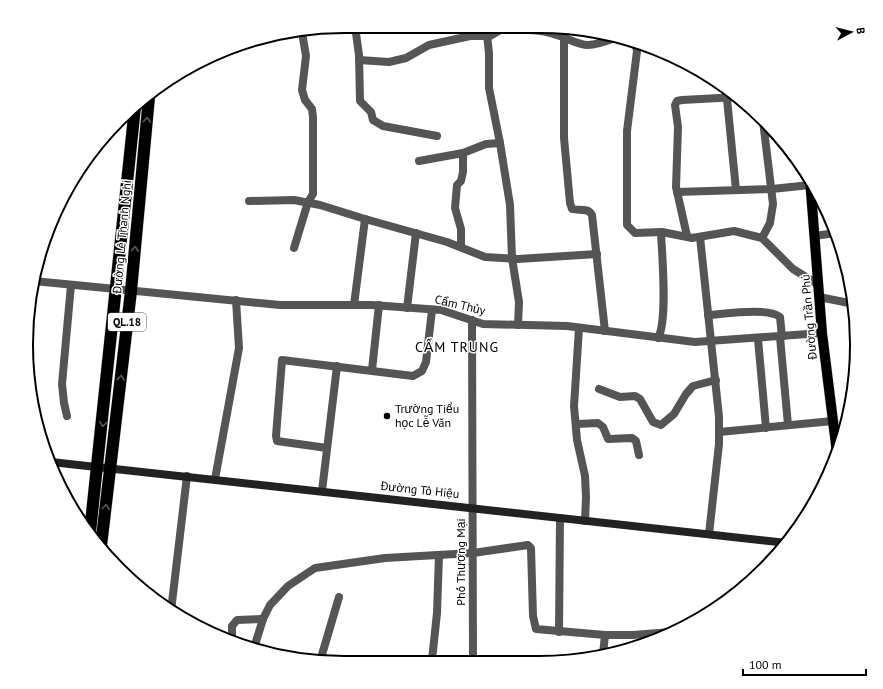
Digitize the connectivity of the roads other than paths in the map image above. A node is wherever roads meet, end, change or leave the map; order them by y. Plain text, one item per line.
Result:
1 (356, 33) edge
2 (493, 33) edge
3 (552, 34) edge
4 (303, 36) edge
5 (487, 36) junction
6 (564, 38) junction
7 (606, 41) edge
8 (637, 49) edge
9 (359, 60) junction
10 (728, 98) joint
11 (149, 102) edge
12 (134, 114) edge
13 (764, 129) edge
14 (437, 136) dead end
15 (500, 143) junction
16 (463, 153) junction
17 (419, 161) dead end
18 (805, 183) edge
19 (772, 189) junction
20 (736, 190) junction
21 (677, 192) junction
22 (811, 194) edge
23 (249, 201) dead end
24 (308, 202) junction
25 (365, 219) junction
26 (416, 233) junction
27 (661, 233) junction
28 (829, 234) edge
29 (687, 236) junction
30 (814, 236) junction
31 (700, 237) junction
32 (762, 238) junction
33 (460, 247) junction
34 (294, 248) dead end
35 (597, 254) junction
36 (512, 258) junction
37 (40, 282) edge
38 (71, 285) junction
39 (819, 285) junction
40 (116, 290) junction
41 (131, 291) junction
42 (819, 297) junction
43 (236, 300) junction
44 (847, 303) edge
45 (354, 305) junction
46 (379, 305) junction
47 (407, 308) junction
48 (432, 310) junction
49 (708, 315) junction
50 (472, 320) junction
51 (518, 326) junction
52 (579, 328) junction
53 (605, 331) junction
54 (822, 333) junction
55 (781, 337) junction
56 (658, 338) junction
57 (758, 339) junction
58 (712, 341) junction
59 (338, 366) junction
60 (372, 370) junction
61 (716, 380) junction
62 (599, 389) dead end
63 (68, 416) dead end
64 (833, 421) junction
65 (577, 424) junction
66 (788, 425) junction
67 (766, 428) junction
68 (719, 432) junction
69 (836, 434) edge
70 (327, 448) junction
71 (639, 455) dead end
72 (56, 463) edge
73 (104, 468) junction
74 (187, 476) junction
75 (215, 479) junction
76 (322, 491) junction
77 (473, 508) junction
78 (560, 518) junction
79 (585, 521) junction
80 (91, 526) edge
81 (709, 534) junction
82 (101, 539) edge
83 (779, 542) edge
84 (473, 554) junction
85 (439, 555) junction
86 (339, 597) dead end
87 (172, 604) edge
88 (262, 618) junction
89 (559, 632) junction
90 (232, 635) edge
91 (604, 635) junction
92 (643, 638) edge
93 (255, 642) edge
94 (603, 649) edge
95 (322, 655) edge
96 (432, 656) edge
97 (473, 656) edge

1 - 9 street
2 - 5 street
3 - 6 street
4 - 24 street
5 - 9 street
5 - 15 street
6 - 7 street
6 - 35 street
8 - 27 street
9 - 14 street
10 - 20 street
10 - 21 street
41 -> 11 highway, Đường Lê Thanh Nghị / QL.18
12 - 40 highway, Đường Lê Thanh Nghị / QL.18
13 - 19 street
15 - 16 street
15 - 36 street
16 - 17 street
16 - 33 street
18 - 19 street
19 - 20 street
19 - 32 street
20 - 21 street
21 - 29 street
22 - 30 main road, Đường Trần Phú
23 - 24 street
24 - 25 street
24 - 34 street
25 - 26 street
25 - 45 street
26 - 33 street
26 - 47 street
27 - 29 street
27 - 56 street
28 - 30 street
29 - 31 street
30 - 39 main road, Đường Trần Phú
31 - 32 street
31 - 49 street
32 - 39 street
33 - 36 street
35 - 36 street
35 - 53 street
36 - 51 street
37 - 38 street, Cẩm Thủy
38 - 40 street, Cẩm Thủy
38 - 63 street
39 - 42 main road, Đường Trần Phú
40 - 41 street, Cẩm Thủy
40 -> 73 highway, Đường Lê Thanh Nghị / QL.18
41 - 43 street, Cẩm Thủy
73 -> 41 highway, Đường Lê Thanh Nghị / QL.18
42 - 44 street
42 - 54 main road, Đường Trần Phú
43 - 45 street, Cẩm Thủy
43 - 75 street
45 - 46 street, Cẩm Thủy
46 - 47 street, Cẩm Thủy
46 - 60 street
47 - 48 street, Cẩm Thủy
48 - 50 street, Cẩm Thủy
48 - 60 street
49 - 55 street
49 - 58 street
50 - 51 street, Cẩm Thủy
50 - 77 street, Phố Thương Mại
51 - 52 street, Cẩm Thủy
52 - 53 street, Cẩm Thủy
52 - 65 street
53 - 56 street, Cẩm Thủy
54 - 55 street, Cẩm Thủy
54 - 64 main road, Đường Trần Phú
55 - 57 street, Cẩm Thủy
55 - 66 street
56 - 58 street, Cẩm Thủy
57 - 58 street, Cẩm Thủy
57 - 67 street
58 - 61 street
59 - 60 street
59 - 70 street
59 - 70 street
61 - 62 street
61 - 68 street
64 - 66 street
64 - 69 main road, Đường Trần Phú
65 - 71 street
65 - 79 street
66 - 67 street
67 - 68 street
68 - 81 street
70 - 76 street
72 - 73 street, Đường Tô Hiệu
73 - 74 street, Đường Tô Hiệu
73 - 80 highway, Đường Lê Thanh Nghị / QL.18
82 -> 73 highway, Đường Lê Thanh Nghị / QL.18
74 - 75 street, Đường Tô Hiệu
74 - 87 street
75 - 76 street, Đường Tô Hiệu
76 - 77 street, Đường Tô Hiệu
77 - 78 street, Đường Tô Hiệu
77 - 84 street, Phố Thương Mại
78 - 79 street, Đường Tô Hiệu
78 - 89 street
79 - 81 street, Đường Tô Hiệu
81 - 83 street, Đường Tô Hiệu
84 - 85 street
84 - 89 street
84 - 97 street, Phố Thương Mại
85 - 88 street
85 - 96 street
86 - 95 street
88 - 90 street
88 - 93 street
89 - 91 street
91 - 92 street
91 - 94 street

